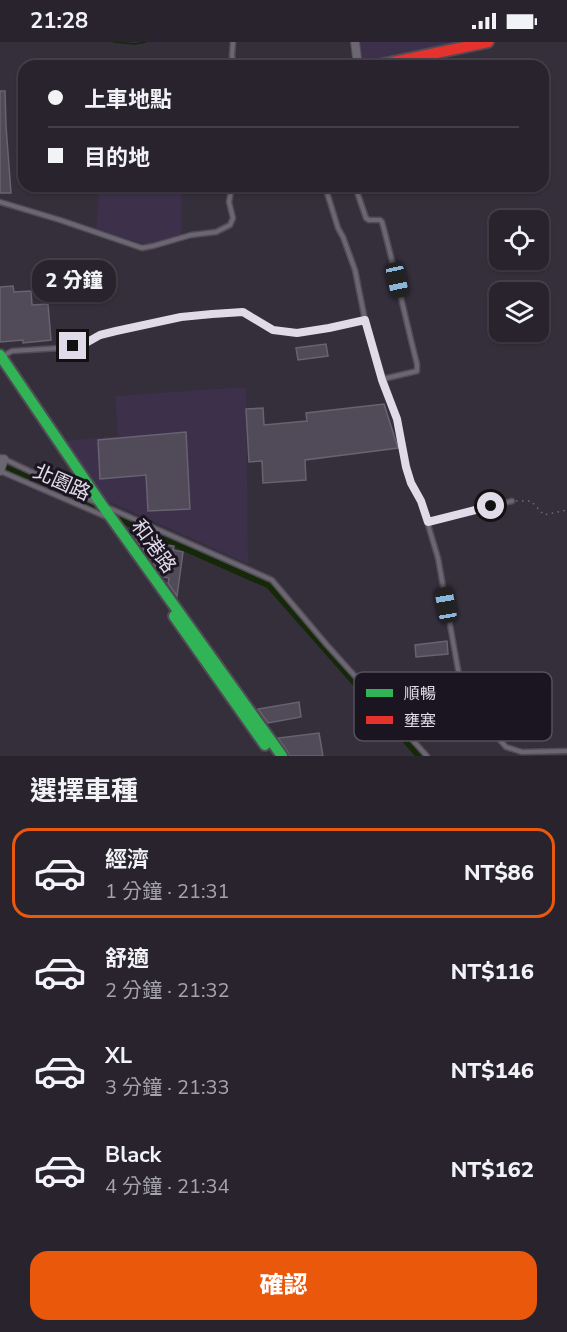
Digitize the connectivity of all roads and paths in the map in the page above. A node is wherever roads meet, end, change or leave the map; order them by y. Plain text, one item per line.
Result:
1 (234, 42) edge
2 (355, 42) edge
3 (488, 42) edge
4 (233, 60) edge
5 (357, 60) edge
6 (402, 60) edge
7 (231, 192) edge
8 (327, 192) edge
9 (357, 192) edge
10 (0, 202) edge
11 (365, 320) junction
12 (0, 360) edge
13 (382, 380) junction
14 (2, 458) edge
15 (0, 471) edge
16 (512, 501) joint
17 (567, 510) edge
18 (103, 511) junction
19 (428, 522) junction
20 (459, 672) edge
21 (354, 675) edge
22 (413, 741) edge
23 (501, 741) edge
24 (567, 750) edge
25 (273, 756) edge
26 (282, 756) edge
27 (427, 756) edge

1 - 4 lane
2 - 5 street
3 - 6 main road
7 - 10 lane
8 - 11 lane
9 - 13 lane
11 - 12 lane
11 - 13 lane
12 - 18 main road, 和港路
13 - 19 lane
14 - 15 street
14 - 18 lane
15 - 18 lane, 北園路
16 - 17 path
16 - 19 lane
18 - 21 lane
18 - 25 main road, 和港路
18 - 26 main road, 和港路
19 - 20 lane
22 - 27 lane
23 - 24 lane

